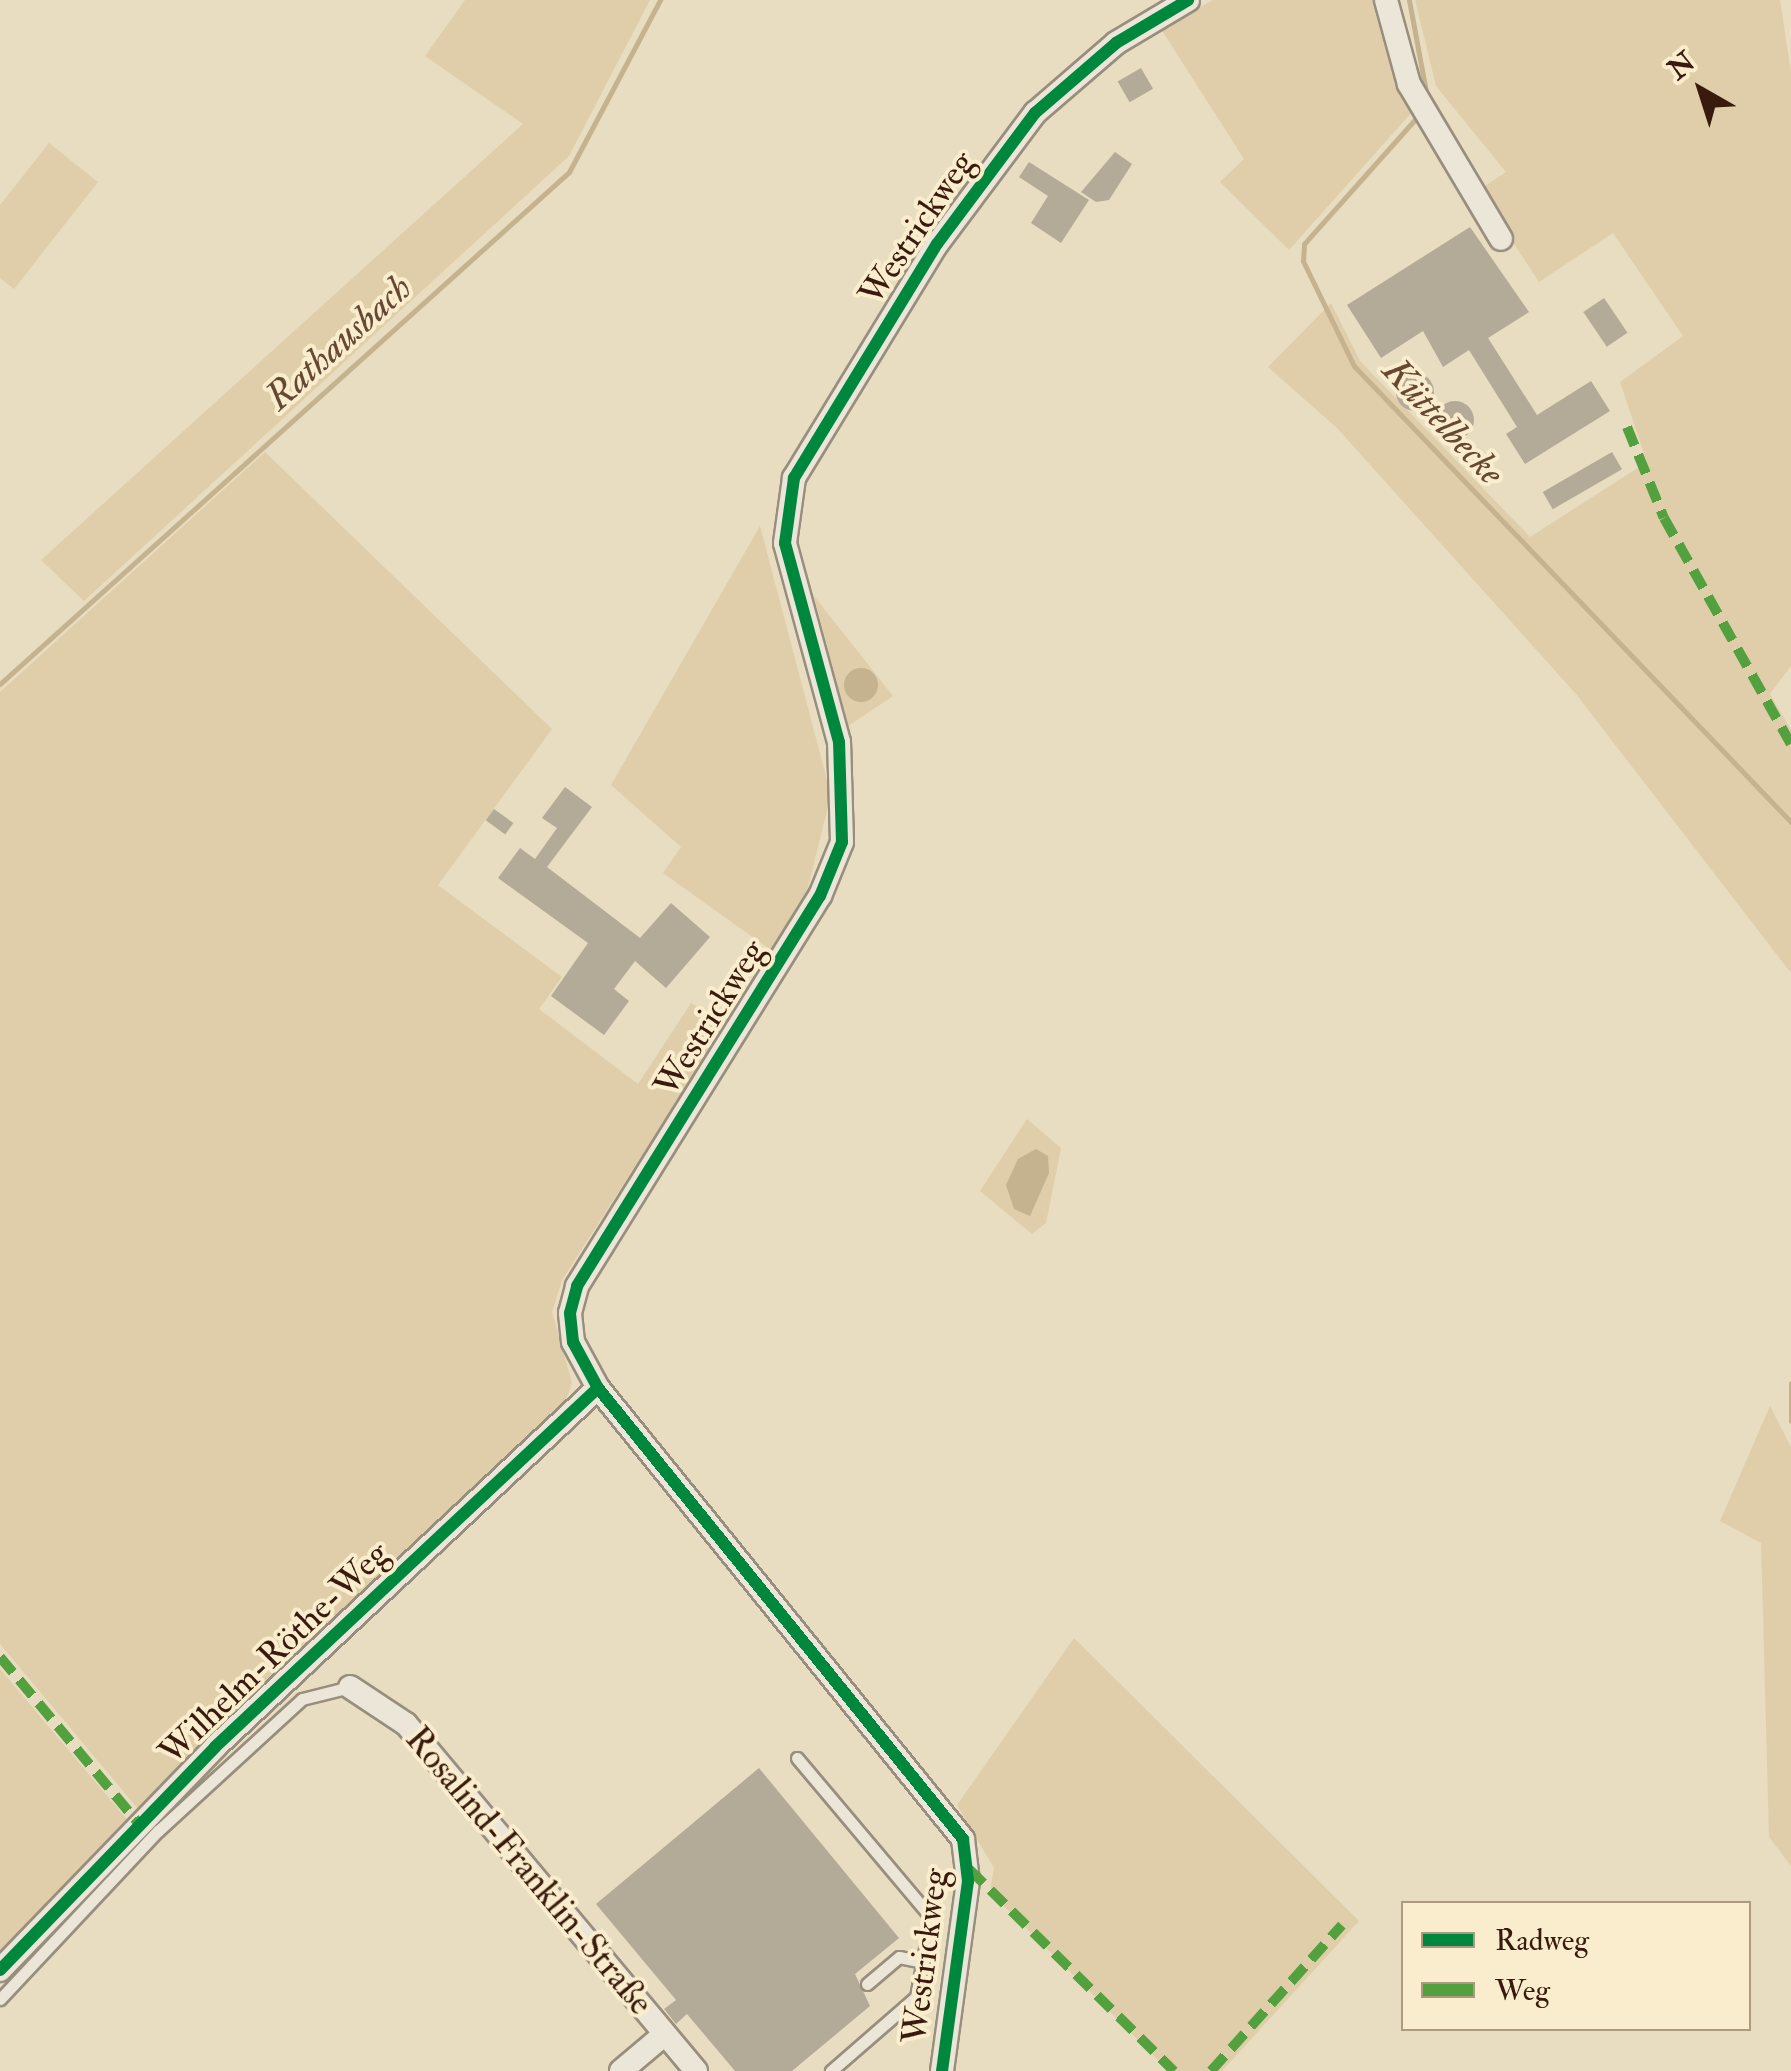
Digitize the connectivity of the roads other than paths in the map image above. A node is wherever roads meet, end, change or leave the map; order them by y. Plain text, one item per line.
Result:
1 (1188, 0) edge
2 (1386, 0) edge
3 (1501, 240) dead end
4 (598, 1388) junction
5 (350, 1687) joint
6 (797, 1758) dead end
7 (923, 1962) junction
8 (0, 1970) edge
9 (867, 1984) dead end
10 (0, 1999) edge
11 (665, 2034) junction
12 (621, 2071) edge
13 (696, 2071) edge
14 (831, 2071) edge
15 (942, 2071) edge

1 - 4 street, Westrickweg
2 - 3 street
4 - 8 street, Wilhelm-Röthe-Weg
4 - 15 street, Westrickweg
5 - 10 lane
5 - 11 street, Rosalind-Franklin-Straße
6 - 7 lane
7 - 9 lane
7 - 14 lane
11 - 12 street
11 - 13 street, Rosalind-Franklin-Straße

